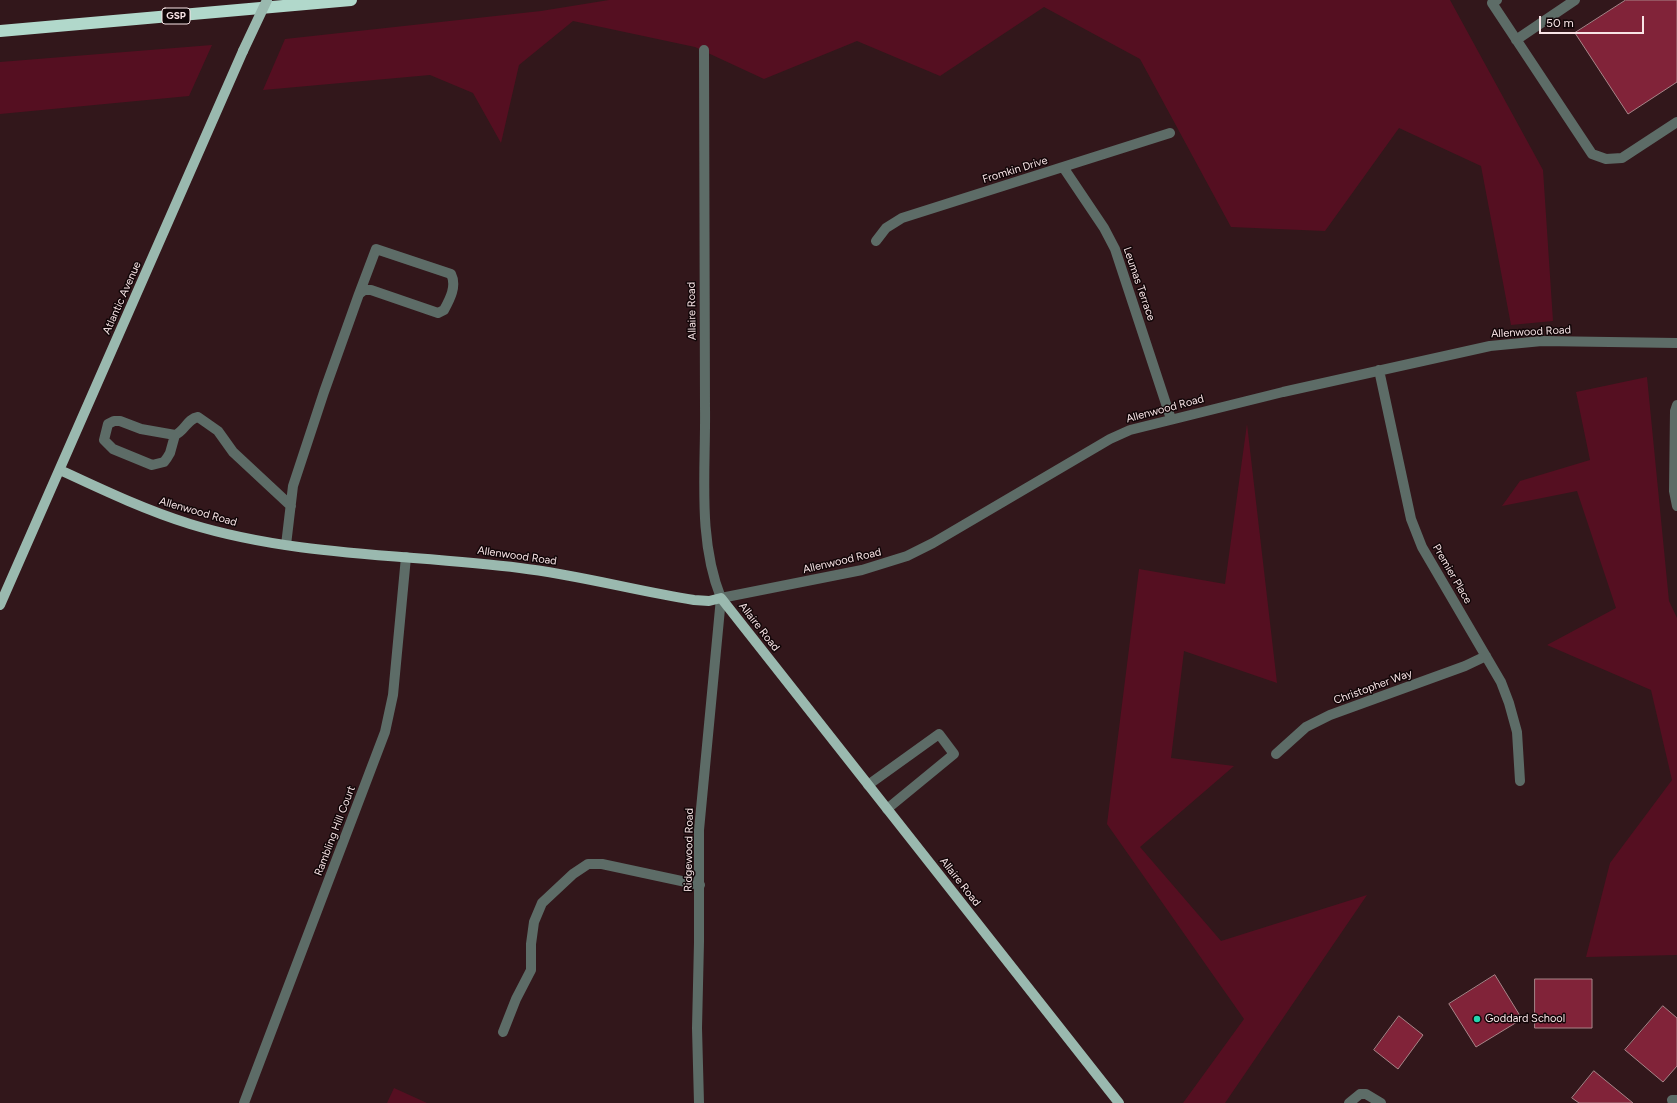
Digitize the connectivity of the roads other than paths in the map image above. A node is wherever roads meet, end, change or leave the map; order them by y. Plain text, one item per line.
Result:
1 (267, 0) edge
2 (351, 0) edge
3 (1497, 0) edge
4 (1575, 0) edge
5 (0, 31) edge
6 (1516, 40) junction
7 (704, 50) dead end
8 (1677, 122) edge
9 (1170, 134) dead end
10 (1063, 167) junction
11 (876, 241) dead end
12 (359, 294) junction
13 (1677, 343) edge
14 (1378, 370) junction
15 (1677, 406) edge
16 (1171, 419) junction
17 (175, 436) junction
18 (60, 470) junction
19 (290, 506) junction
20 (1677, 506) edge
21 (286, 545) junction
22 (406, 557) junction
23 (720, 598) junction
24 (0, 605) edge
25 (1486, 656) junction
26 (1276, 754) dead end
27 (1520, 781) dead end
28 (868, 785) junction
29 (887, 809) junction
30 (700, 885) junction
31 (503, 1032) dead end
32 (244, 1103) edge
33 (699, 1103) edge
34 (1119, 1103) edge
35 (1349, 1103) edge
36 (1381, 1103) edge

1 - 18 main road, Atlantic Avenue, bridge
2 - 5 highway, GSP
3 - 6 street
4 - 6 street
6 - 8 street
7 - 23 street, Allaire Road
9 - 10 street, Fromkin Drive
10 - 11 street, Fromkin Drive
10 - 16 street, Leumas Terrace
12 - 12 street
12 - 19 street
13 - 14 street, Allenwood Road
14 - 16 street, Allenwood Road
14 - 25 street, Premier Place
15 - 20 street
16 - 23 street, Allenwood Road
17 - 17 street
17 - 19 street
18 - 21 main road, Allenwood Road
18 - 24 main road, Atlantic Avenue
19 - 21 street
21 - 22 main road, Allenwood Road
22 - 23 main road, Allenwood Road
22 - 32 street, Rambling Hill Court
23 - 28 main road, Allaire Road
23 - 30 street, Ridgewood Road
25 - 26 street, Christopher Way
25 - 27 street, Premier Place
28 - 29 main road, Allaire Road
28 - 29 street
29 - 34 main road, Allaire Road
30 - 31 street
30 - 33 street, Ridgewood Road
35 - 36 street

